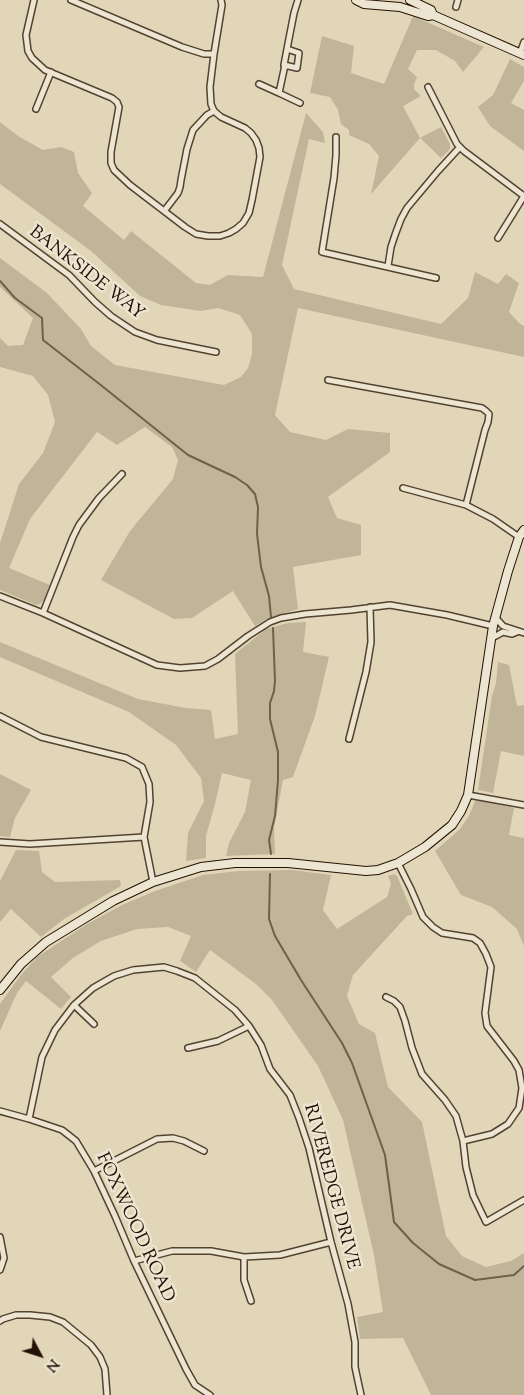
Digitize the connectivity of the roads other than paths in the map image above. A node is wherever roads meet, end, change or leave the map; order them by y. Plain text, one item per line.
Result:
1 (34, 0) edge
2 (71, 0) edge
3 (221, 0) edge
4 (298, 0) edge
5 (356, 0) edge
6 (378, 0) edge
7 (410, 0) edge
8 (458, 0) edge
9 (368, 5) junction
10 (456, 7) dead end
11 (433, 15) junction
12 (524, 42) edge
13 (287, 49) junction
14 (214, 54) junction
15 (522, 54) edge
16 (285, 65) junction
17 (51, 72) junction
18 (258, 84) dead end
19 (428, 87) dead end
20 (279, 93) junction
21 (300, 103) dead end
22 (36, 109) dead end
23 (214, 112) junction
24 (336, 137) dead end
25 (460, 147) junction
26 (524, 196) edge
27 (165, 210) junction
28 (0, 224) edge
29 (498, 238) dead end
30 (388, 266) junction
31 (436, 278) dead end
32 (216, 352) dead end
33 (328, 380) dead end
34 (122, 474) dead end
35 (403, 488) dead end
36 (466, 504) junction
37 (522, 533) edge
38 (0, 596) edge
39 (370, 607) junction
40 (43, 613) junction
41 (495, 617) junction
42 (493, 626) junction
43 (517, 632) junction
44 (524, 633) edge
45 (492, 638) junction
46 (0, 716) edge
47 (348, 739) dead end
48 (468, 795) junction
49 (524, 805) edge
50 (144, 836) junction
51 (0, 842) edge
52 (398, 863) junction
53 (153, 882) junction
54 (0, 990) edge
55 (386, 997) dead end
56 (74, 1005) junction
57 (94, 1024) dead end
58 (249, 1026) junction
59 (188, 1048) dead end
60 (0, 1111) edge
61 (29, 1119) junction
62 (463, 1141) junction
63 (204, 1151) dead end
64 (94, 1171) junction
65 (524, 1200) edge
66 (0, 1237) edge
67 (331, 1242) junction
68 (244, 1257) junction
69 (134, 1261) junction
70 (0, 1270) edge
71 (250, 1301) dead end
72 (0, 1322) edge
73 (108, 1395) edge
74 (210, 1395) edge
75 (361, 1395) edge

1 - 17 street
2 - 14 street
3 - 14 street
4 - 13 street
5 - 9 street
6 - 9 street
7 - 11 street
8 - 10 street
9 - 11 street
11 - 15 street
12 - 15 street
13 - 16 street
13 - 16 street
14 - 23 street
16 - 20 street
17 - 22 street
17 - 27 street
18 - 20 street
19 - 25 street
20 - 21 street
23 - 27 street
23 - 27 street
24 - 30 street
25 - 26 street
25 - 30 street
26 - 29 street
28 - 32 street, BANKSIDE WAY
30 - 31 street
33 - 36 street
34 - 40 street
35 - 36 street
36 - 37 street
37 - 41 street
38 - 40 street
39 - 40 street
39 - 42 street
39 - 47 street
41 - 42 street
41 - 43 street
42 - 45 street
43 - 44 street
43 - 45 street
45 - 48 street
46 - 50 street
48 - 49 street
48 - 52 street
50 - 51 street
50 - 53 street
52 - 53 street
52 - 62 street
53 - 54 street
55 - 62 street
56 - 57 street
56 - 58 street, RIVEREDGE DRIVE
56 - 61 street, RIVEREDGE DRIVE
58 - 59 street
58 - 67 street, RIVEREDGE DRIVE
60 - 61 street, FOXWOOD ROAD
61 - 64 street, FOXWOOD ROAD
62 - 65 street
63 - 64 street
64 - 69 street, FOXWOOD ROAD
66 - 70 street
67 - 68 street
67 - 75 street, RIVEREDGE DRIVE
68 - 69 street
68 - 71 street
69 - 74 street, FOXWOOD ROAD
72 - 73 street

